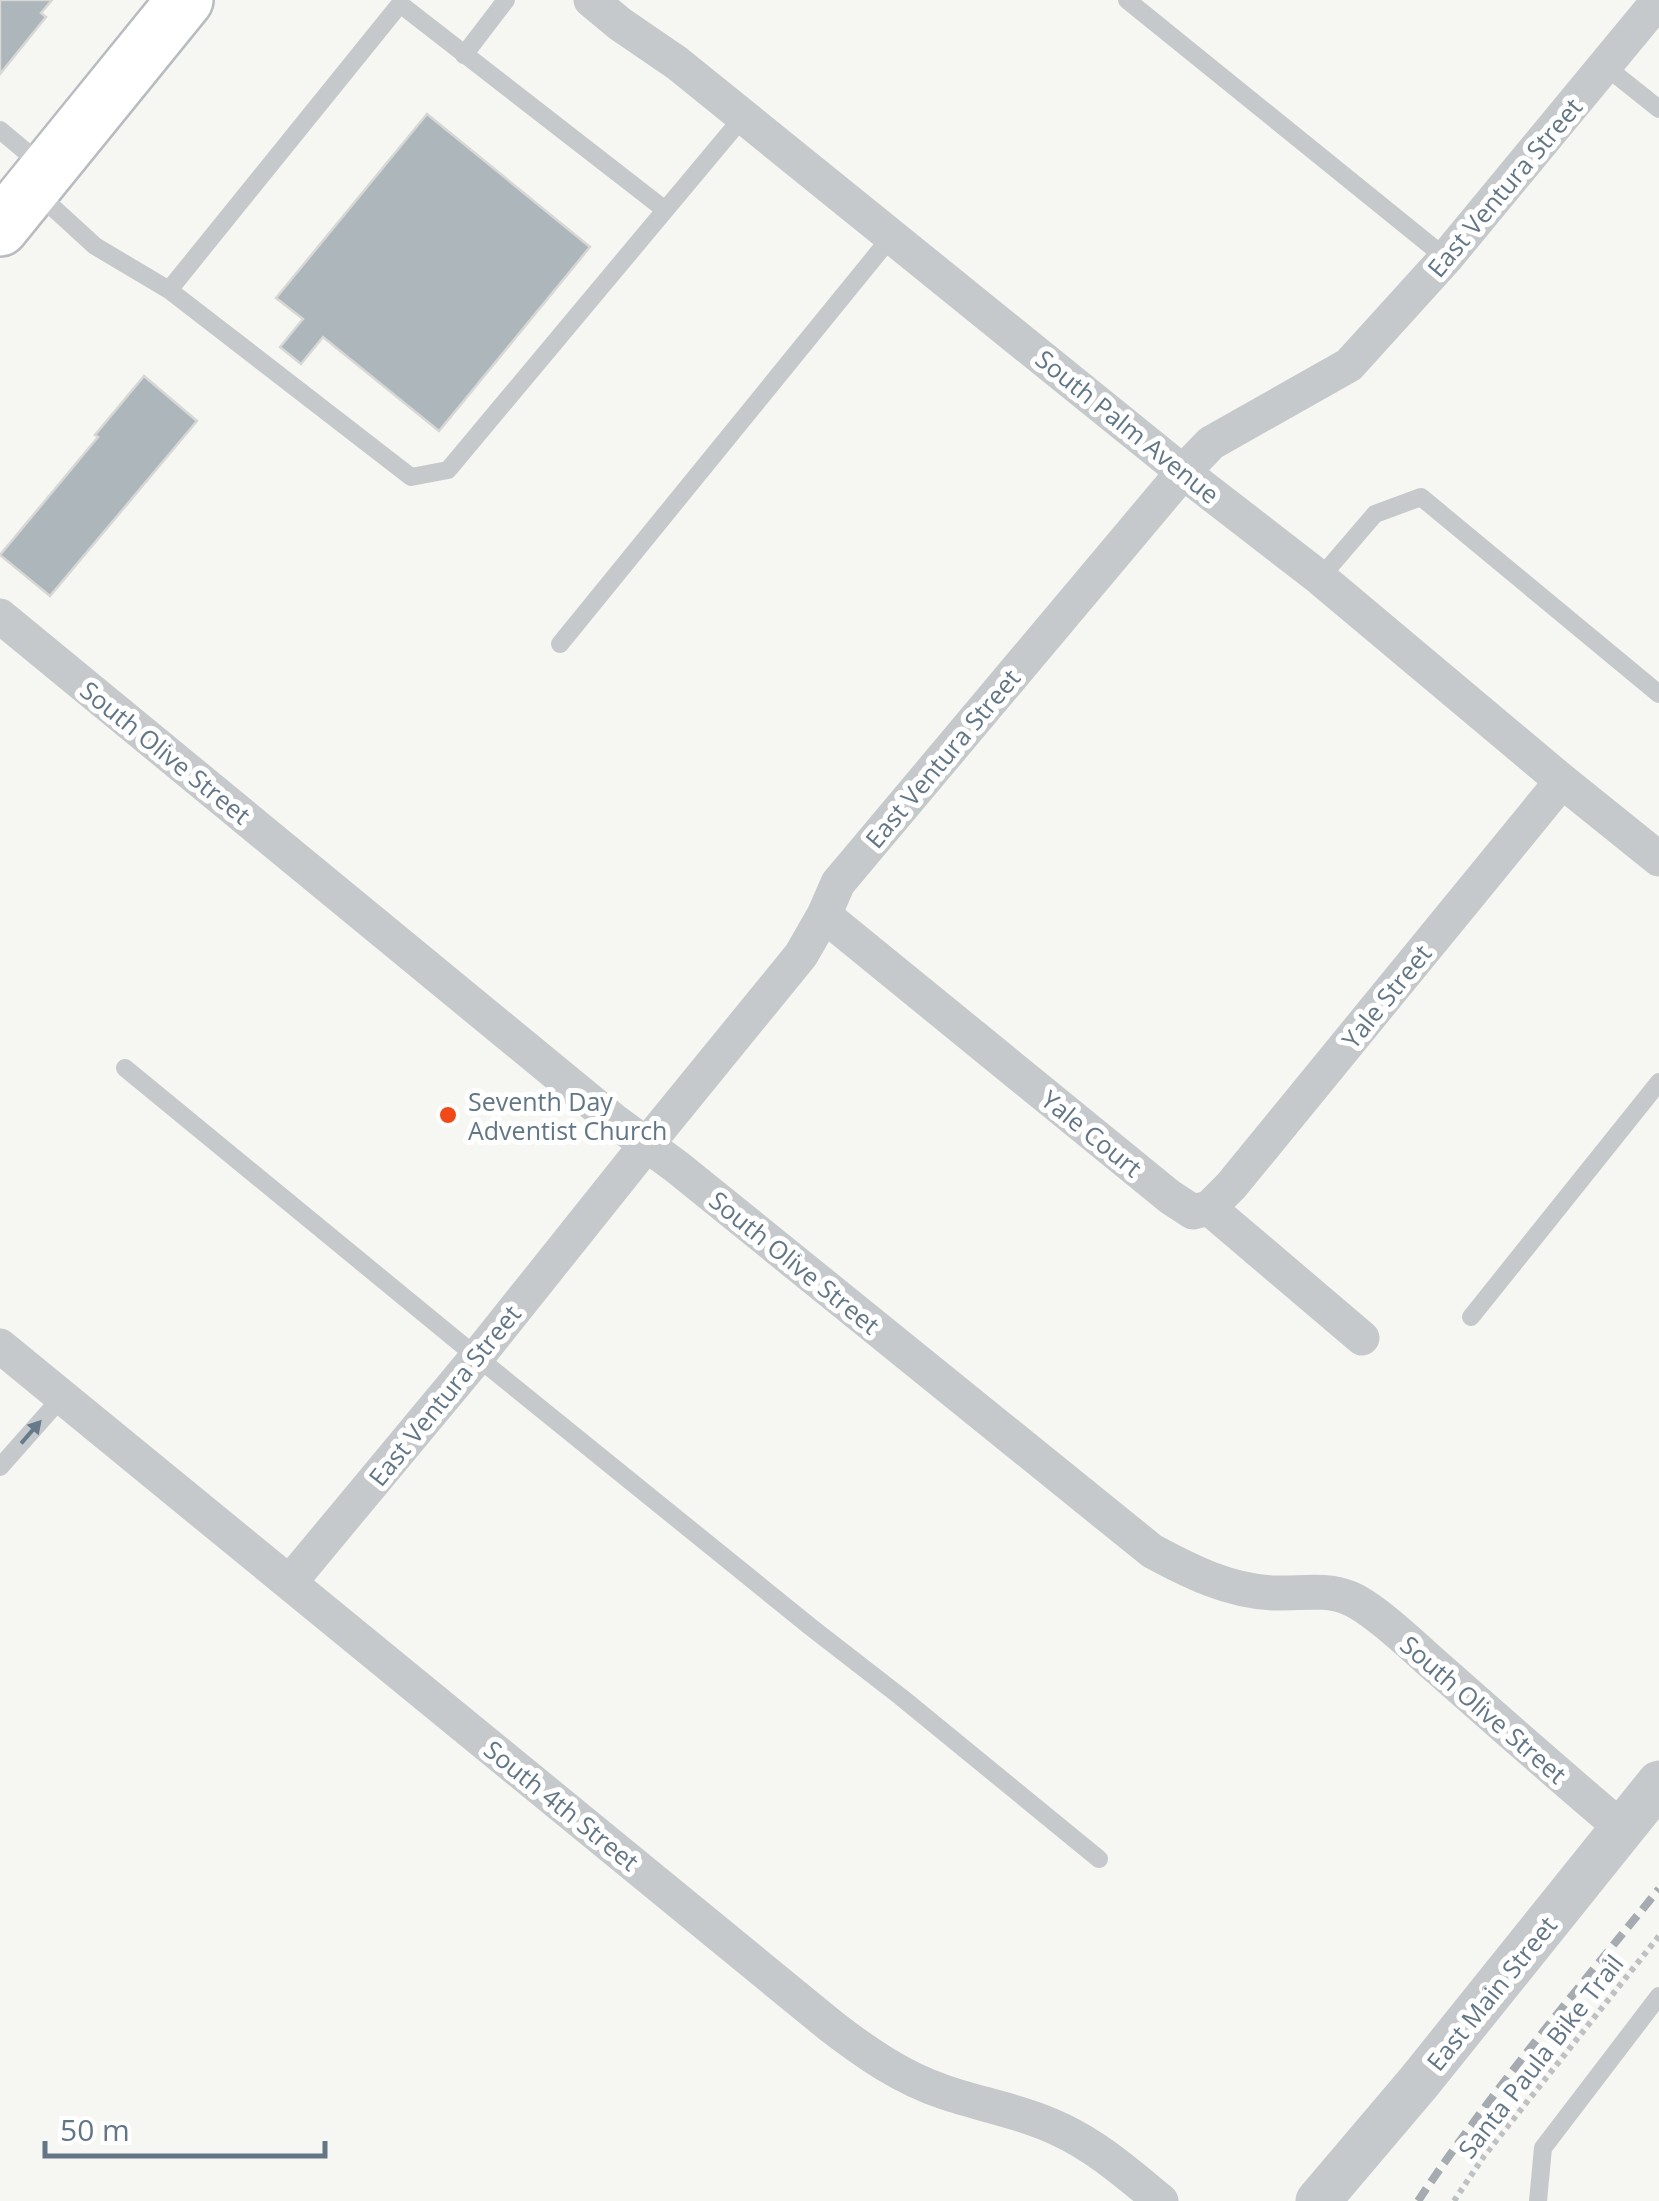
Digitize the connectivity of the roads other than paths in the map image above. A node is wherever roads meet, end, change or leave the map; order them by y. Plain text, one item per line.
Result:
1 (185, 0) edge
2 (506, 0) edge
3 (592, 0) edge
4 (1127, 0) edge
5 (1659, 0) edge
6 (464, 54) junction
7 (1605, 66) junction
8 (1659, 109) edge
9 (743, 117) junction
10 (0, 130) edge
11 (26, 195) edge
12 (664, 209) junction
13 (891, 236) junction
14 (1446, 258) junction
15 (169, 290) junction
16 (1183, 472) junction
17 (1320, 578) junction
18 (0, 616) edge
19 (560, 644) dead end
20 (1659, 694) edge
21 (1562, 781) junction
22 (1651, 847) edge
23 (824, 915) junction
24 (125, 1068) dead end
25 (1659, 1082) edge
26 (646, 1144) junction
27 (1208, 1208) junction
28 (1471, 1317) dead end
29 (1362, 1338) dead end
30 (0, 1346) edge
31 (477, 1357) junction
32 (62, 1397) junction
33 (0, 1468) edge
34 (290, 1582) junction
35 (1659, 1782) edge
36 (1623, 1829) junction
37 (1099, 1859) dead end
38 (1659, 1996) edge
39 (1161, 2201) edge
40 (1318, 2201) edge
41 (1538, 2201) edge

1 - 11 main road
2 - 6 lane
3 - 9 street, South Palm Avenue
4 - 14 lane
5 - 7 street, East Ventura Street
6 - 12 lane
6 - 15 lane
7 - 8 lane
7 - 14 street, East Ventura Street
9 - 12 lane
9 - 13 street, South Palm Avenue
10 - 11 lane
11 - 15 lane
12 - 15 lane
13 - 16 street, South Palm Avenue
13 - 19 lane
14 - 16 street, East Ventura Street
16 - 17 street, South Palm Avenue
16 - 23 street, East Ventura Street
17 - 20 lane
17 - 21 street, South Palm Avenue
18 - 26 street, South Olive Street
21 - 22 street, South Palm Avenue
21 - 27 street, Yale Street
23 - 26 street, East Ventura Street
23 - 27 street, Yale Court
24 - 31 lane
25 - 28 lane
26 - 31 street, East Ventura Street
26 - 36 street, South Olive Street
27 - 29 street, Yale Court
30 - 32 street, South 4th Street
31 - 34 street, East Ventura Street
31 - 37 lane
33 -> 32 lane
32 - 34 street, South 4th Street
34 - 39 street, South 4th Street
35 - 36 street, East Main Street
36 - 40 street, East Main Street
38 - 41 lane

